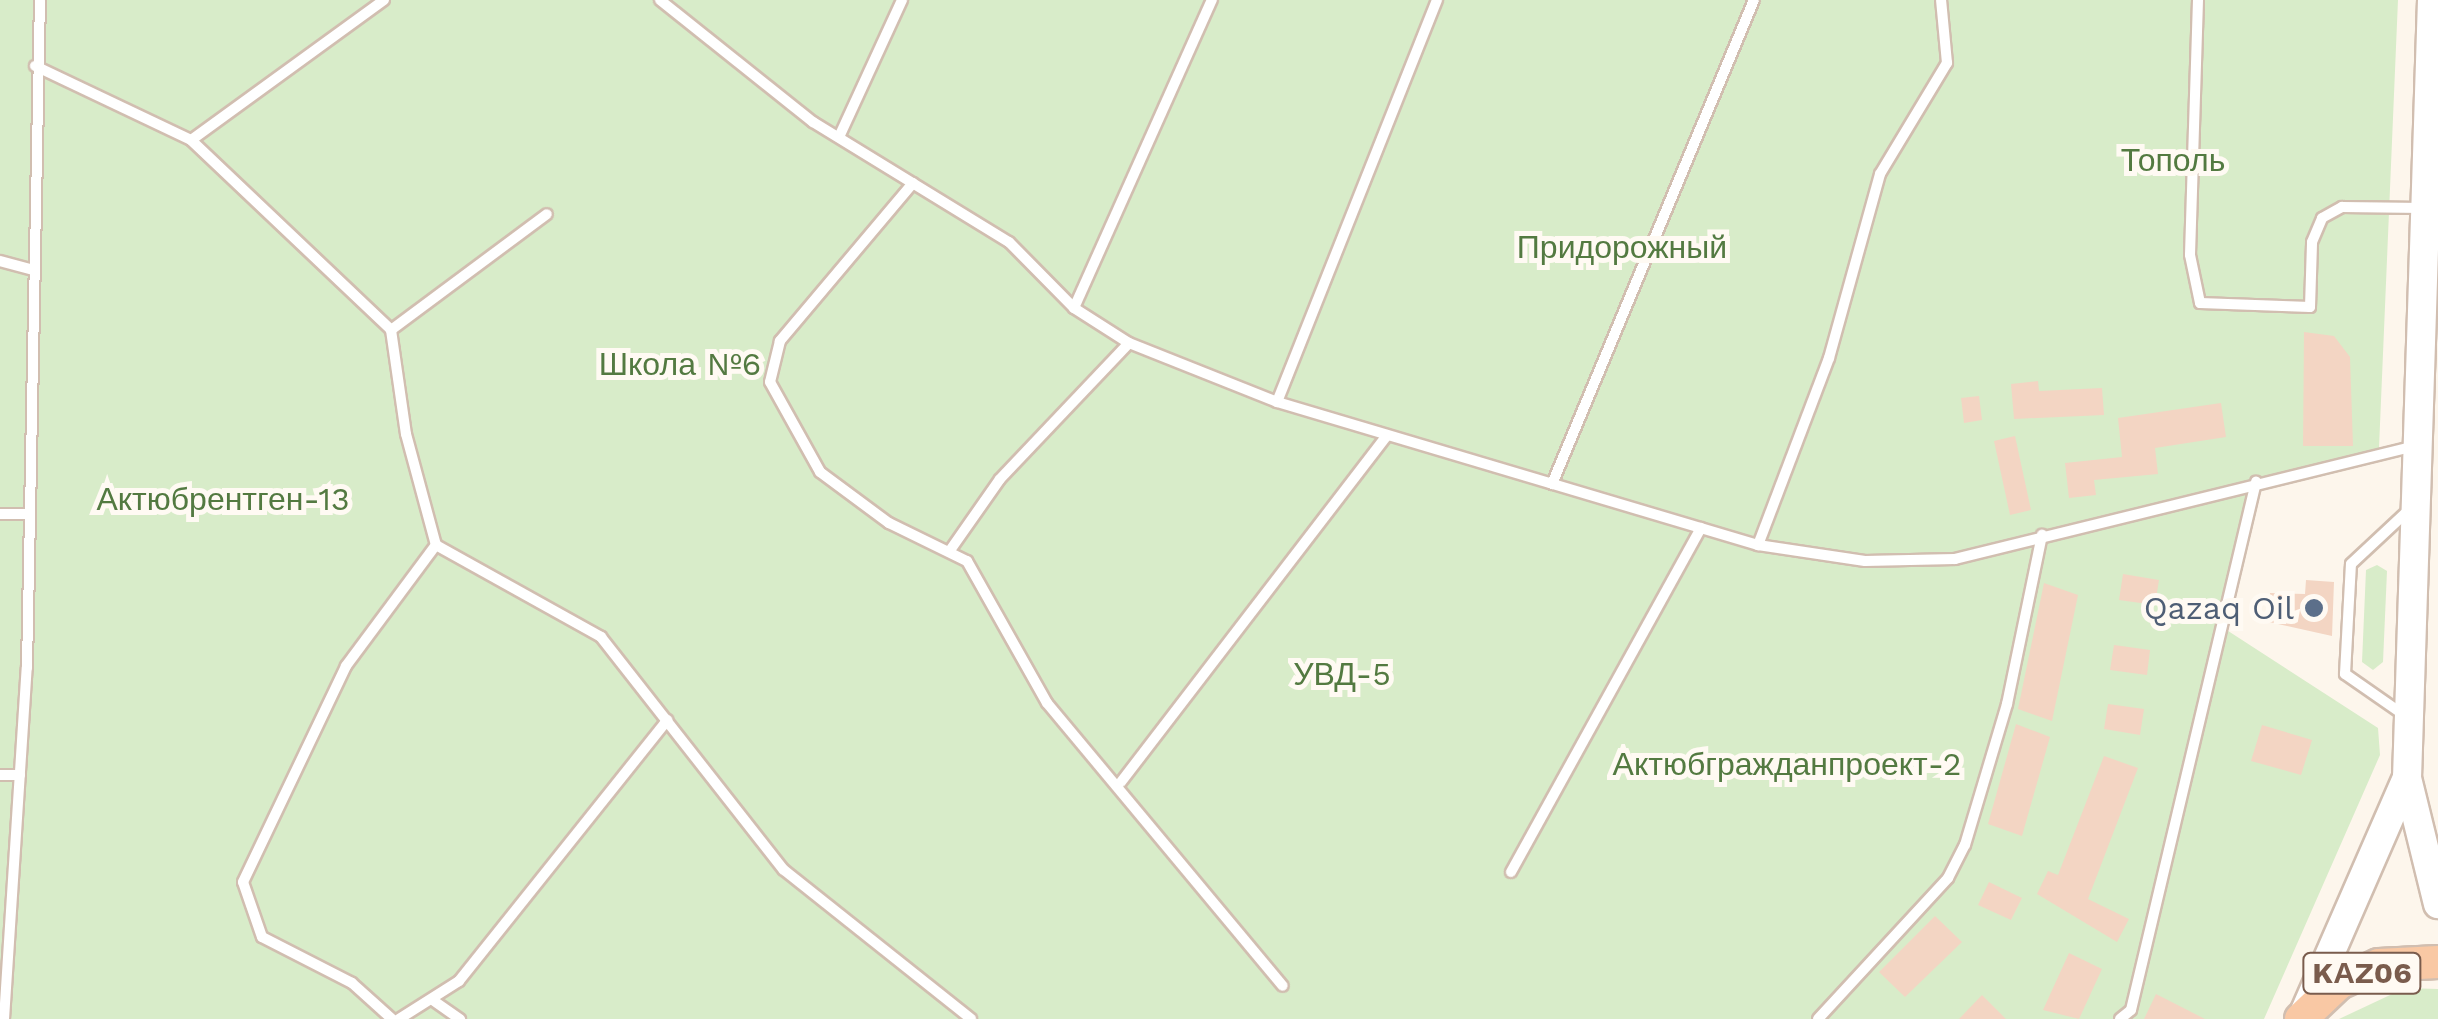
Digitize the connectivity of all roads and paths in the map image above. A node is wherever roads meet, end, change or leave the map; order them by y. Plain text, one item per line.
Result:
1 (40, 0) edge
2 (384, 0) edge
3 (660, 0) edge
4 (902, 0) edge
5 (1212, 0) edge
6 (1437, 0) edge
7 (1754, 0) edge
8 (1941, 0) edge
9 (2198, 0) edge
10 (2432, 0) edge
11 (34, 66) junction
12 (2433, 123) edge
13 (838, 137) junction
14 (191, 140) junction
15 (913, 183) junction
16 (2426, 208) junction
17 (547, 214) dead end
18 (0, 261) edge
19 (32, 270) junction
20 (1074, 308) junction
21 (391, 330) junction
22 (1129, 343) junction
23 (1277, 402) junction
24 (1387, 435) junction
25 (2420, 444) junction
26 (2256, 482) junction
27 (1552, 484) junction
28 (2418, 502) junction
29 (0, 514) edge
30 (30, 514) junction
31 (1700, 528) junction
32 (2042, 535) junction
33 (1758, 545) junction
34 (436, 546) junction
35 (952, 549) junction
36 (2410, 719) junction
37 (666, 720) junction
38 (0, 775) edge
39 (20, 775) junction
40 (2407, 778) junction
41 (1121, 782) junction
42 (1511, 872) dead end
43 (2438, 904) edge
44 (2438, 962) edge
45 (1283, 986) dead end
46 (434, 1000) junction
47 (2303, 1015) edge
48 (4, 1019) edge
49 (395, 1019) edge
50 (460, 1019) edge
51 (971, 1019) edge
52 (1818, 1019) edge
53 (2120, 1019) edge

1 - 11 lane
2 - 14 lane
3 - 13 lane
4 - 13 lane
5 - 20 lane
6 - 23 lane
7 - 27 lane
8 - 33 lane
9 - 16 lane
10 - 12 main road
11 - 14 lane
11 - 19 lane
12 - 16 main road
13 - 15 lane
14 - 21 lane
15 - 20 lane
15 - 35 lane
16 - 25 main road
17 - 21 lane
18 - 19 lane
19 - 30 lane
20 - 22 lane
21 - 34 lane
22 - 23 lane
22 - 35 lane
23 - 24 lane
24 - 27 lane
24 - 41 lane
25 - 26 lane
25 - 28 main road
26 - 32 lane
26 - 53 lane
27 - 31 lane
28 - 36 main road
28 - 36 lane
29 - 30 lane
30 - 39 lane
31 - 33 lane
31 - 42 lane
32 - 33 lane
32 - 52 lane
34 - 37 lane
34 - 49 lane
35 - 41 lane
36 - 40 main road
37 - 46 lane
37 - 51 lane
38 - 39 lane
39 - 48 lane
40 - 43 main road
40 - 47 main road
41 - 45 lane
44 - 47 highway, KАZ06
46 - 49 lane
46 - 50 lane

